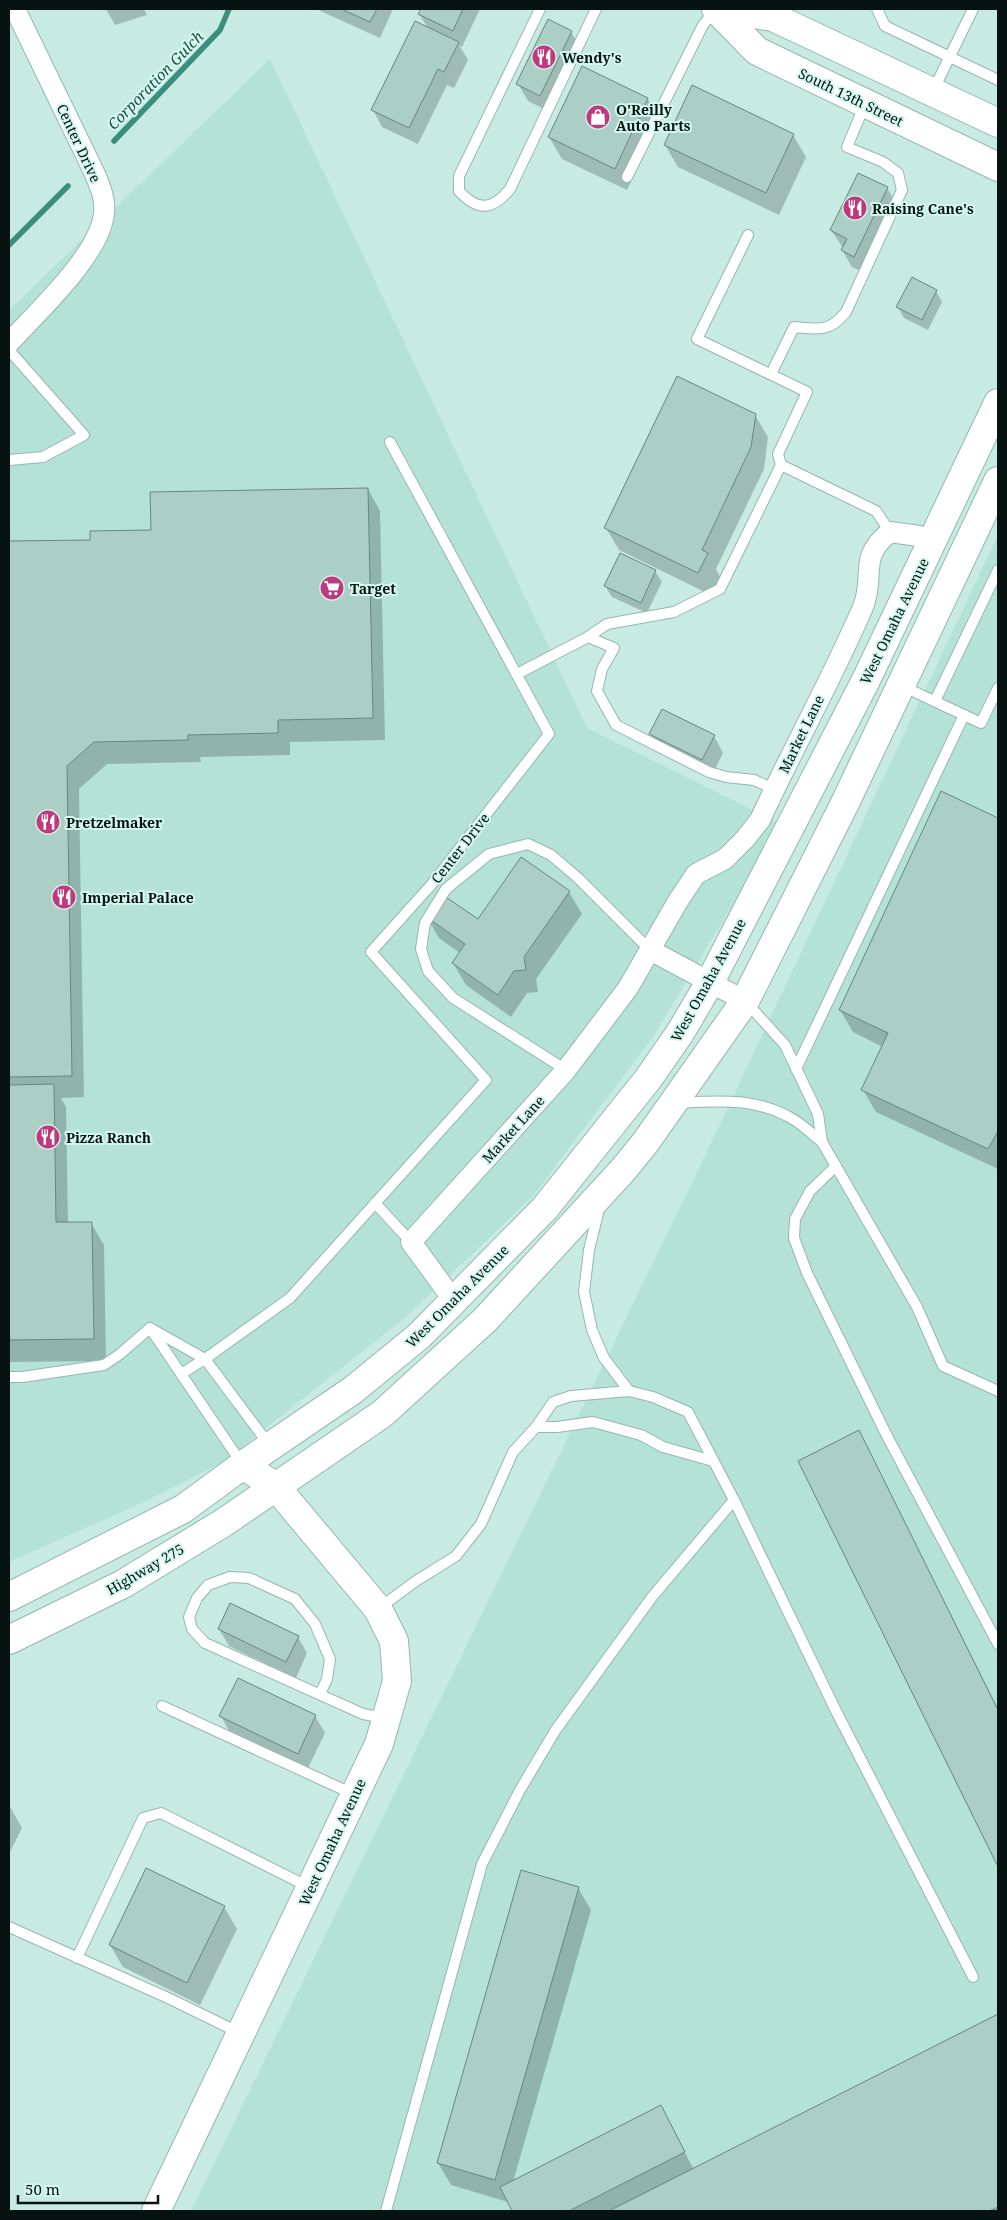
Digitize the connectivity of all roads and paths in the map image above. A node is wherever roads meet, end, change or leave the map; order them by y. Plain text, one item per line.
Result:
1 (15, 9) edge
2 (540, 9) edge
3 (596, 9) edge
4 (716, 9) edge
5 (721, 9) edge
6 (878, 9) edge
7 (973, 9) edge
8 (949, 57) junction
9 (998, 80) edge
10 (933, 91) junction
11 (865, 104) junction
12 (998, 123) edge
13 (998, 167) edge
14 (628, 177) dead end
15 (748, 235) dead end
16 (9, 342) edge
17 (9, 350) edge
18 (771, 374) junction
19 (998, 403) edge
20 (390, 442) dead end
21 (9, 460) edge
22 (781, 465) junction
23 (998, 481) edge
24 (890, 532) junction
25 (932, 542) junction
26 (998, 570) edge
27 (588, 637) junction
28 (517, 674) junction
29 (902, 686) junction
30 (998, 688) edge
31 (935, 701) junction
32 (964, 715) junction
33 (774, 790) junction
34 (650, 950) junction
35 (710, 982) junction
36 (745, 1001) junction
37 (796, 1069) junction
38 (566, 1070) junction
39 (673, 1104) junction
40 (822, 1142) junction
41 (836, 1166) junction
42 (603, 1193) junction
43 (375, 1203) junction
44 (411, 1242) junction
45 (454, 1302) junction
46 (150, 1328) junction
47 (205, 1359) junction
48 (181, 1374) junction
49 (9, 1377) edge
50 (629, 1391) junction
51 (998, 1391) edge
52 (536, 1427) junction
53 (270, 1446) junction
54 (713, 1461) junction
55 (243, 1465) junction
56 (276, 1487) junction
57 (734, 1500) junction
58 (9, 1597) edge
59 (378, 1609) junction
60 (9, 1640) edge
61 (998, 1644) edge
62 (320, 1694) junction
63 (162, 1706) dead end
64 (387, 1719) junction
65 (354, 1794) junction
66 (310, 1887) junction
67 (9, 1927) edge
68 (77, 1958) junction
69 (973, 1977) dead end
70 (240, 2033) junction
71 (156, 2211) edge
72 (386, 2211) edge

1 - 16 street, Center Drive
2 - 3 lane
4 - 11 main road, South 13th Street
4 - 14 lane
5 - 10 main road
6 - 8 lane
7 - 8 lane
8 - 9 lane
8 - 10 lane
10 - 12 main road
11 - 13 main road, South 13th Street
11 - 18 lane
15 - 18 lane
17 - 21 lane
18 - 22 lane
19 - 25 main road, West Omaha Avenue
20 - 28 lane, Center Drive
22 - 24 lane
22 - 27 lane
23 - 29 main road
24 - 25 street
24 - 33 street, Market Lane
25 - 35 main road, West Omaha Avenue
26 - 31 lane
27 - 28 lane
27 - 33 lane
28 - 43 lane, Center Drive
29 - 31 lane
29 - 36 main road
30 - 32 lane
31 - 32 lane
32 - 37 lane
33 - 34 street, Market Lane
34 - 35 street
34 - 38 street, Market Lane
34 - 38 lane
35 - 36 street
35 - 45 main road, West Omaha Avenue
36 - 37 lane
36 - 39 main road
37 - 40 lane
38 - 44 street, Market Lane
39 - 40 lane
39 - 42 main road
40 - 41 lane
41 - 51 lane
41 - 61 lane
42 - 50 lane
42 - 56 main road
43 - 44 lane
43 - 47 lane
44 - 45 street
45 - 53 main road, West Omaha Avenue
46 - 47 lane
46 - 48 lane
46 - 49 lane
47 - 48 lane
47 - 53 lane
48 - 55 lane
50 - 52 lane
50 - 54 lane
52 - 54 lane
52 - 59 lane
53 - 55 main road, West Omaha Avenue
53 - 56 main road
54 - 57 lane
55 - 56 main road, West Omaha Avenue
55 - 58 main road
56 - 59 main road, West Omaha Avenue
56 - 60 main road, Highway 275
57 - 69 lane
57 - 72 lane
59 - 64 main road, West Omaha Avenue
62 - 62 lane
62 - 64 lane
63 - 65 lane
64 - 65 main road, West Omaha Avenue
65 - 66 main road, West Omaha Avenue
66 - 68 lane
66 - 70 main road, West Omaha Avenue
67 - 68 lane
68 - 70 lane
70 - 71 main road, West Omaha Avenue

